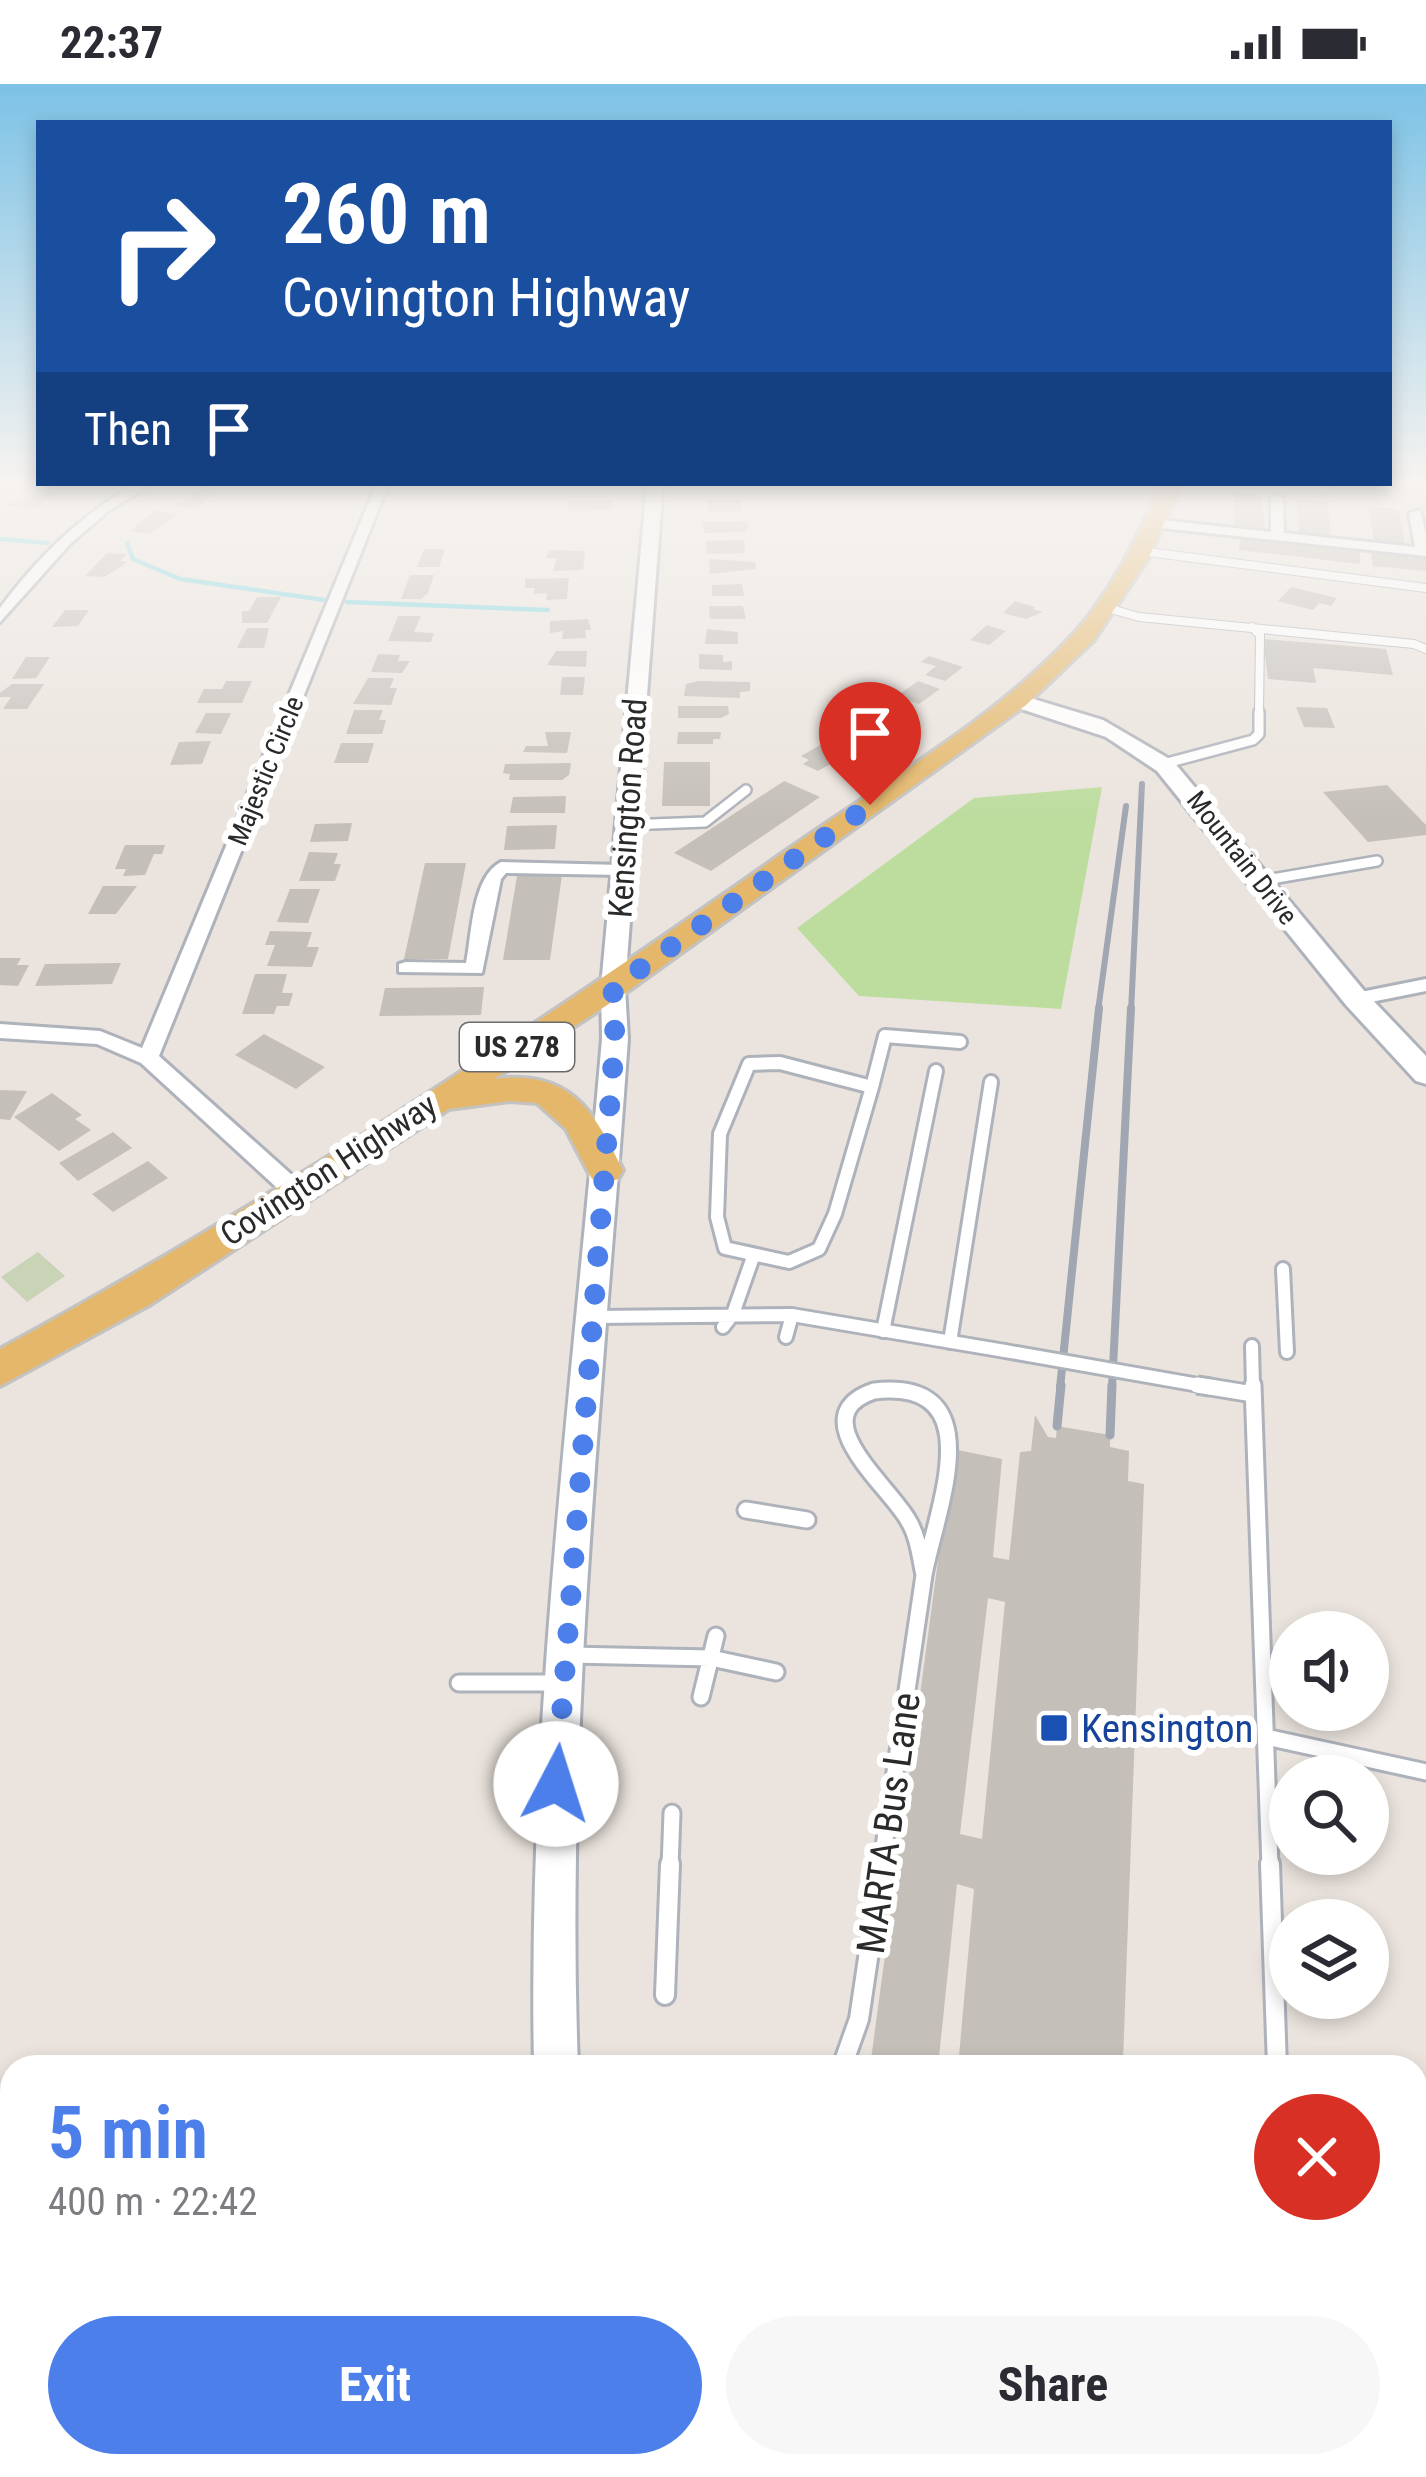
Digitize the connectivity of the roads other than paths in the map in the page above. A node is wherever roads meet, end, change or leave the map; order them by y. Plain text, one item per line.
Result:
1 (20, 593) edge
2 (337, 593) edge
3 (646, 593) edge
4 (1113, 593) edge
5 (1104, 607) junction
6 (0, 618) edge
7 (1252, 627) junction
8 (1426, 649) edge
9 (1017, 700) junction
10 (1163, 764) junction
11 (746, 790) dead end
12 (626, 825) junction
13 (1339, 852) dead end
14 (1377, 861) dead end
15 (1353, 866) junction
16 (622, 870) junction
17 (1259, 882) junction
18 (406, 968) dead end
19 (1426, 985) edge
20 (613, 988) junction
21 (1356, 999) junction
22 (0, 1031) edge
23 (960, 1042) dead end
24 (148, 1058) junction
25 (936, 1071) dead end
26 (1426, 1074) edge
27 (992, 1082) dead end
28 (872, 1087) junction
29 (421, 1108) junction
30 (605, 1170) junction
31 (295, 1191) junction
32 (753, 1256) junction
33 (1283, 1269) dead end
34 (733, 1314) junction
35 (792, 1315) junction
36 (594, 1317) junction
37 (723, 1327) dead end
38 (883, 1330) junction
39 (786, 1337) dead end
40 (950, 1342) junction
41 (1252, 1346) dead end
42 (1287, 1352) dead end
43 (0, 1369) edge
44 (1253, 1394) junction
45 (746, 1510) dead end
46 (807, 1520) dead end
47 (924, 1576) junction
48 (716, 1636) dead end
49 (711, 1658) junction
50 (566, 1669) junction
51 (776, 1672) dead end
52 (459, 1683) dead end
53 (701, 1697) dead end
54 (1266, 1737) junction
55 (1426, 1772) edge
56 (672, 1813) dead end
57 (665, 1995) dead end
58 (556, 2055) edge
59 (846, 2055) edge
60 (1277, 2055) edge

1 - 6 street
2 - 24 street, Majestic Circle
3 - 12 street, Kensington Road
4 - 5 main road, Covington Highway / US 278
5 - 7 lane
5 - 9 main road, Covington Highway / US 278
7 - 8 lane
7 - 10 lane
9 - 10 main road, Mountain Drive
9 - 20 main road, Covington Highway / US 278
10 - 17 main road, Mountain Drive
11 - 12 lane
12 - 16 street, Kensington Road
13 - 15 lane
14 - 15 lane
15 - 17 lane
16 - 18 street
16 - 20 street, Kensington Road
17 - 21 main road, Mountain Drive
19 - 21 street
20 - 29 main road, Covington Highway / US 278
20 - 30 street, Kensington Road
21 - 26 main road, Mountain Drive
22 - 24 street
23 - 28 lane
24 - 31 street
25 - 38 lane
27 - 40 lane
28 - 32 lane
28 - 32 lane
29 - 30 main road
29 - 31 main road, Covington Highway / US 278
30 - 36 street, Kensington Road
31 - 43 main road, Covington Highway / US 278
32 - 34 lane
33 - 42 lane
34 - 35 lane
34 - 36 lane
34 - 37 lane
35 - 38 lane
35 - 39 lane
36 - 50 street, Kensington Road
38 - 40 lane
40 - 44 lane, bridge
41 - 44 lane
44 - 54 lane
45 - 46 lane
47 - 47 lane, MARTA Bus Lane
47 - 59 lane, MARTA Bus Lane
48 - 49 lane
49 - 50 lane
49 - 51 lane
49 - 53 lane
50 - 52 lane
50 - 58 street, Kensington Road
54 - 55 lane
54 - 60 lane
56 - 57 lane

